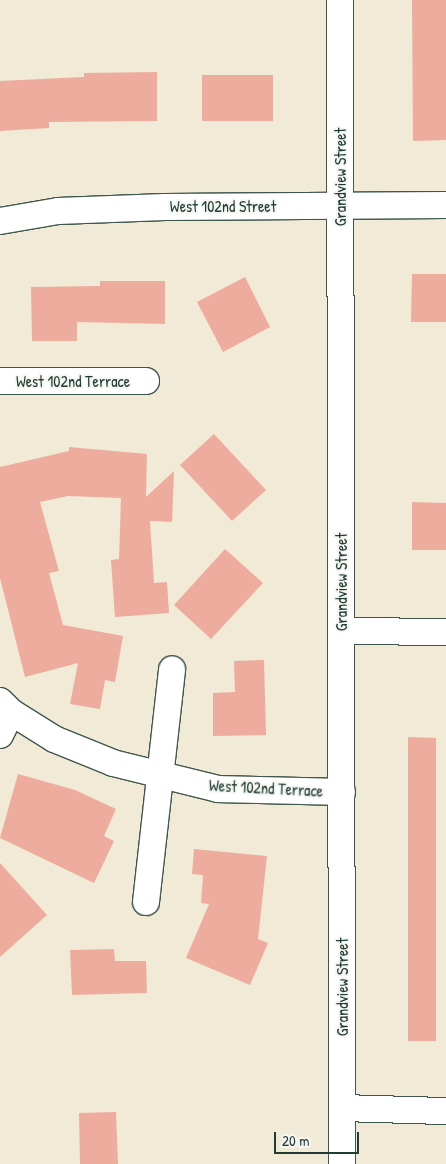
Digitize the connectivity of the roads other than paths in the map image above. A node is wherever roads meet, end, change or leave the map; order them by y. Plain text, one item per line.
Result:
1 (340, 0) edge
2 (446, 205) edge
3 (340, 206) junction
4 (0, 221) edge
5 (0, 381) edge
6 (146, 381) dead end
7 (341, 631) junction
8 (446, 632) edge
9 (172, 669) dead end
10 (4, 716) edge
11 (160, 774) junction
12 (342, 792) junction
13 (146, 902) dead end
14 (342, 1108) junction
15 (446, 1111) edge
16 (342, 1164) edge

1 - 3 street, Grandview Street
2 - 3 street, West 102nd Street
3 - 4 street, West 102nd Street
3 - 7 street, Grandview Street
5 - 6 street, West 102nd Terrace
7 - 8 street
7 - 12 street, Grandview Street
9 - 11 street
10 - 11 street, West 102nd Terrace
11 - 12 street, West 102nd Terrace
11 - 13 street
12 - 14 street, Grandview Street
14 - 15 street
14 - 16 street, Grandview Street

